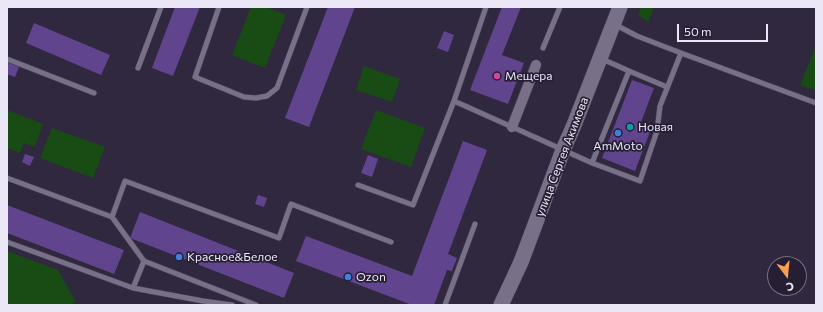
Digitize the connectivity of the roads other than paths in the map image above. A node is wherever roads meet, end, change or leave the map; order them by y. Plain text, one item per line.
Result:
1 (161, 7) edge
2 (219, 7) edge
3 (308, 7) edge
4 (486, 7) edge
5 (560, 7) edge
6 (620, 7) edge
7 (614, 23) junction
8 (543, 48) dead end
9 (681, 53) junction
10 (599, 58) junction
11 (7, 59) edge
12 (536, 65) dead end
13 (138, 68) dead end
14 (628, 71) junction
15 (667, 87) junction
16 (94, 93) dead end
17 (454, 101) junction
18 (816, 103) edge
19 (512, 127) junction
20 (563, 150) junction
21 (592, 163) junction
22 (7, 178) edge
23 (358, 185) dead end
24 (112, 217) junction
25 (474, 224) dead end
26 (7, 242) edge
27 (391, 242) dead end
28 (144, 261) junction
29 (133, 288) junction
30 (232, 305) edge
31 (256, 305) edge
32 (445, 305) edge
33 (501, 305) edge

1 - 13 lane
2 - 3 lane
4 - 17 lane
5 - 8 lane
6 - 7 street, улица Сергея Акимова
7 - 9 lane
7 - 10 street, улица Сергея Акимова
9 - 15 lane
9 - 18 lane
10 - 14 lane
10 - 20 street, улица Сергея Акимова
11 - 16 lane
12 - 19 street
14 - 15 lane
14 - 21 lane
15 - 21 lane
17 - 19 lane
17 - 23 lane
19 - 20 lane
20 - 21 lane
20 - 33 street, улица Сергея Акимова
22 - 24 lane
24 - 27 lane
24 - 28 lane
25 - 32 lane
26 - 29 lane
28 - 29 lane
28 - 31 lane
29 - 30 lane

